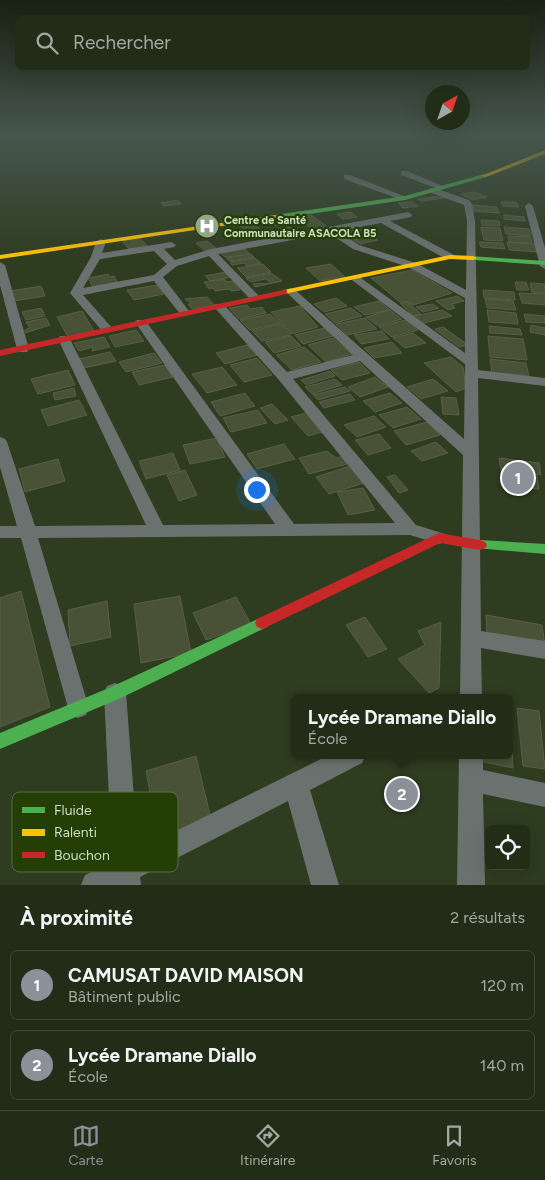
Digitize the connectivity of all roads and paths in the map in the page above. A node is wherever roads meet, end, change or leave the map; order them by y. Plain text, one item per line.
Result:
1 (413, 176) edge
2 (481, 176) edge
3 (347, 177) dead end
4 (436, 188) junction
5 (405, 198) junction
6 (529, 206) dead end
7 (408, 214) dead end
8 (382, 220) junction
9 (330, 230) junction
10 (101, 242) junction
11 (171, 245) dead end
12 (156, 247) junction
13 (211, 252) junction
14 (0, 257) edge
15 (96, 257) junction
16 (450, 257) junction
17 (471, 257) junction
18 (173, 264) junction
19 (545, 264) edge
20 (0, 265) edge
21 (412, 265) junction
22 (157, 277) junction
23 (354, 278) junction
24 (290, 291) junction
25 (75, 293) junction
26 (471, 297) junction
27 (255, 298) junction
28 (219, 306) junction
29 (185, 313) junction
30 (141, 322) junction
31 (107, 330) junction
32 (64, 339) junction
33 (23, 349) junction
34 (0, 353) edge
35 (363, 356) junction
36 (471, 368) junction
37 (284, 376) junction
38 (545, 382) edge
39 (0, 442) edge
40 (471, 454) junction
41 (410, 529) junction
42 (289, 530) junction
43 (158, 531) junction
44 (0, 532) edge
45 (28, 532) junction
46 (439, 538) junction
47 (471, 544) junction
48 (545, 549) edge
49 (471, 638) junction
50 (545, 650) edge
51 (114, 693) junction
52 (469, 694) edge
53 (78, 708) junction
54 (0, 741) edge
55 (346, 759) edge
56 (471, 767) edge
57 (296, 785) junction
58 (120, 792) edge
59 (545, 795) edge
60 (178, 849) edge
61 (126, 877) edge
62 (95, 885) edge
63 (324, 885) edge
64 (471, 885) edge

1 - 4 street
2 - 4 street
3 - 5 street
4 - 5 street
4 - 17 street
5 - 10 street
6 - 19 street
7 - 8 street
8 - 9 street
8 - 16 street
9 - 13 street
9 - 21 street
10 - 14 street
10 - 15 street
11 - 12 street
12 - 15 street
12 - 18 street
13 - 18 street
13 - 27 street
15 - 25 street
16 - 17 street
16 - 21 street
17 - 19 street
17 - 26 street
18 - 22 street
20 - 33 street
21 - 23 street
21 - 26 street
22 - 25 street
22 - 29 street
23 - 24 street
23 - 36 street
24 - 27 street
24 - 35 street
25 - 31 street
26 - 36 street
27 - 28 street
28 - 29 street
28 - 37 street
29 - 30 street
30 - 31 street
30 - 42 street
31 - 32 street
32 - 33 street
32 - 43 street
33 - 34 street
35 - 37 street
35 - 40 street
36 - 38 street
36 - 40 street
37 - 41 street
39 - 45 street
40 - 47 street
41 - 42 street
41 - 46 street
42 - 43 street
43 - 45 street
44 - 45 street
45 - 53 street
46 - 47 street
46 - 51 street
47 - 48 street
47 - 49 street
49 - 50 street
49 - 52 street
51 - 53 street
51 - 58 street
53 - 54 street
55 - 57 street
56 - 59 street
56 - 64 street
57 - 60 street
57 - 63 street
61 - 62 street

